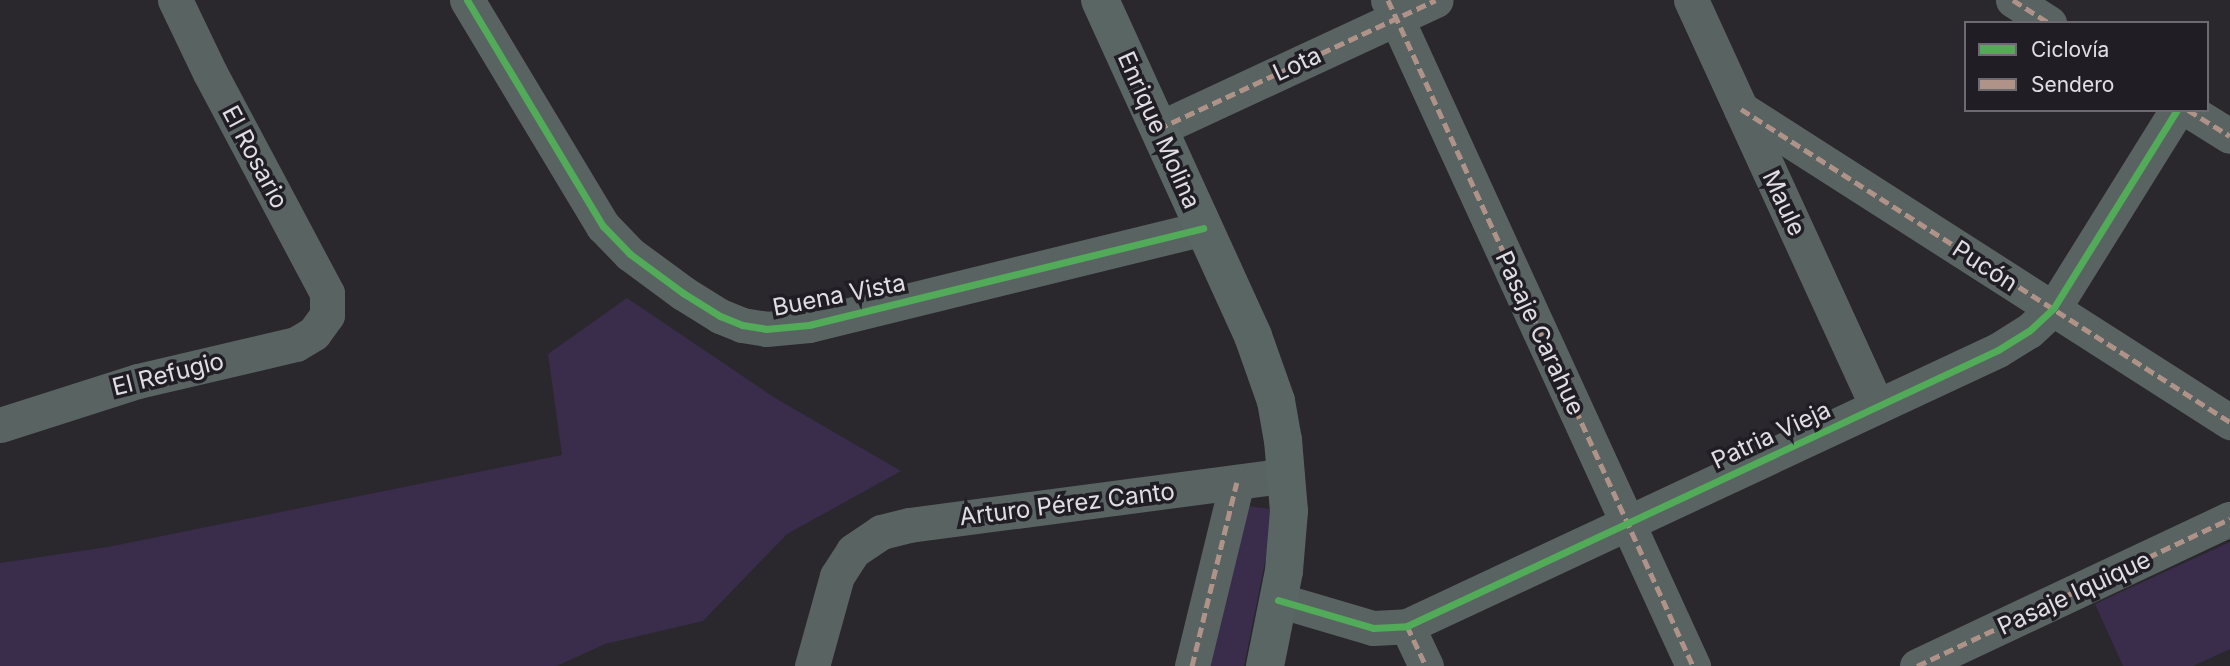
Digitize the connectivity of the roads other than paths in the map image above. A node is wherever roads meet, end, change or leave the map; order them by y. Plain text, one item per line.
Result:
1 (175, 0) edge
2 (467, 0) edge
3 (1100, 0) edge
4 (1436, 0) edge
5 (1691, 0) edge
6 (2013, 0) edge
7 (1392, 9) edge
8 (2046, 21) edge
9 (1741, 109) junction
10 (2176, 112) edge
11 (2191, 112) edge
12 (1158, 128) junction
13 (2230, 136) edge
14 (1203, 228) junction
15 (2053, 309) junction
16 (327, 315) joint
17 (1877, 406) junction
18 (2230, 422) edge
19 (0, 425) edge
20 (1287, 475) junction
21 (1237, 482) junction
22 (2230, 519) edge
23 (1628, 523) junction
24 (1278, 600) junction
25 (1407, 626) junction
26 (812, 666) edge
27 (1192, 666) edge
28 (1265, 666) edge
29 (1426, 666) edge
30 (1693, 666) edge
31 (1917, 666) edge

1 - 16 street, El Rosario
2 - 14 street, Buena Vista
3 - 12 main road, Enrique Molina
4 - 7 street, Lota
5 - 9 street, Maule
6 - 8 street
7 - 12 street, Lota
7 - 23 street, Pasaje Carahue
9 - 15 street, Pucón
9 - 17 street, Maule
10 - 15 street, Patria Vieja
11 - 13 street
12 - 14 main road, Enrique Molina
14 - 20 main road, Enrique Molina
15 - 17 street, Patria Vieja
15 - 18 street, Pucón
16 - 19 street, El Refugio
17 - 23 street, Patria Vieja
20 - 21 street, Arturo Pérez Canto
20 - 24 main road, Enrique Molina
21 - 26 street, Arturo Pérez Canto
21 - 27 street
22 - 31 street, Pasaje Iquique
23 - 25 street, Patria Vieja
23 - 30 street, Pasaje Carahue
24 - 25 street, Patria Vieja
24 - 28 main road, Enrique Molina
25 - 29 street

